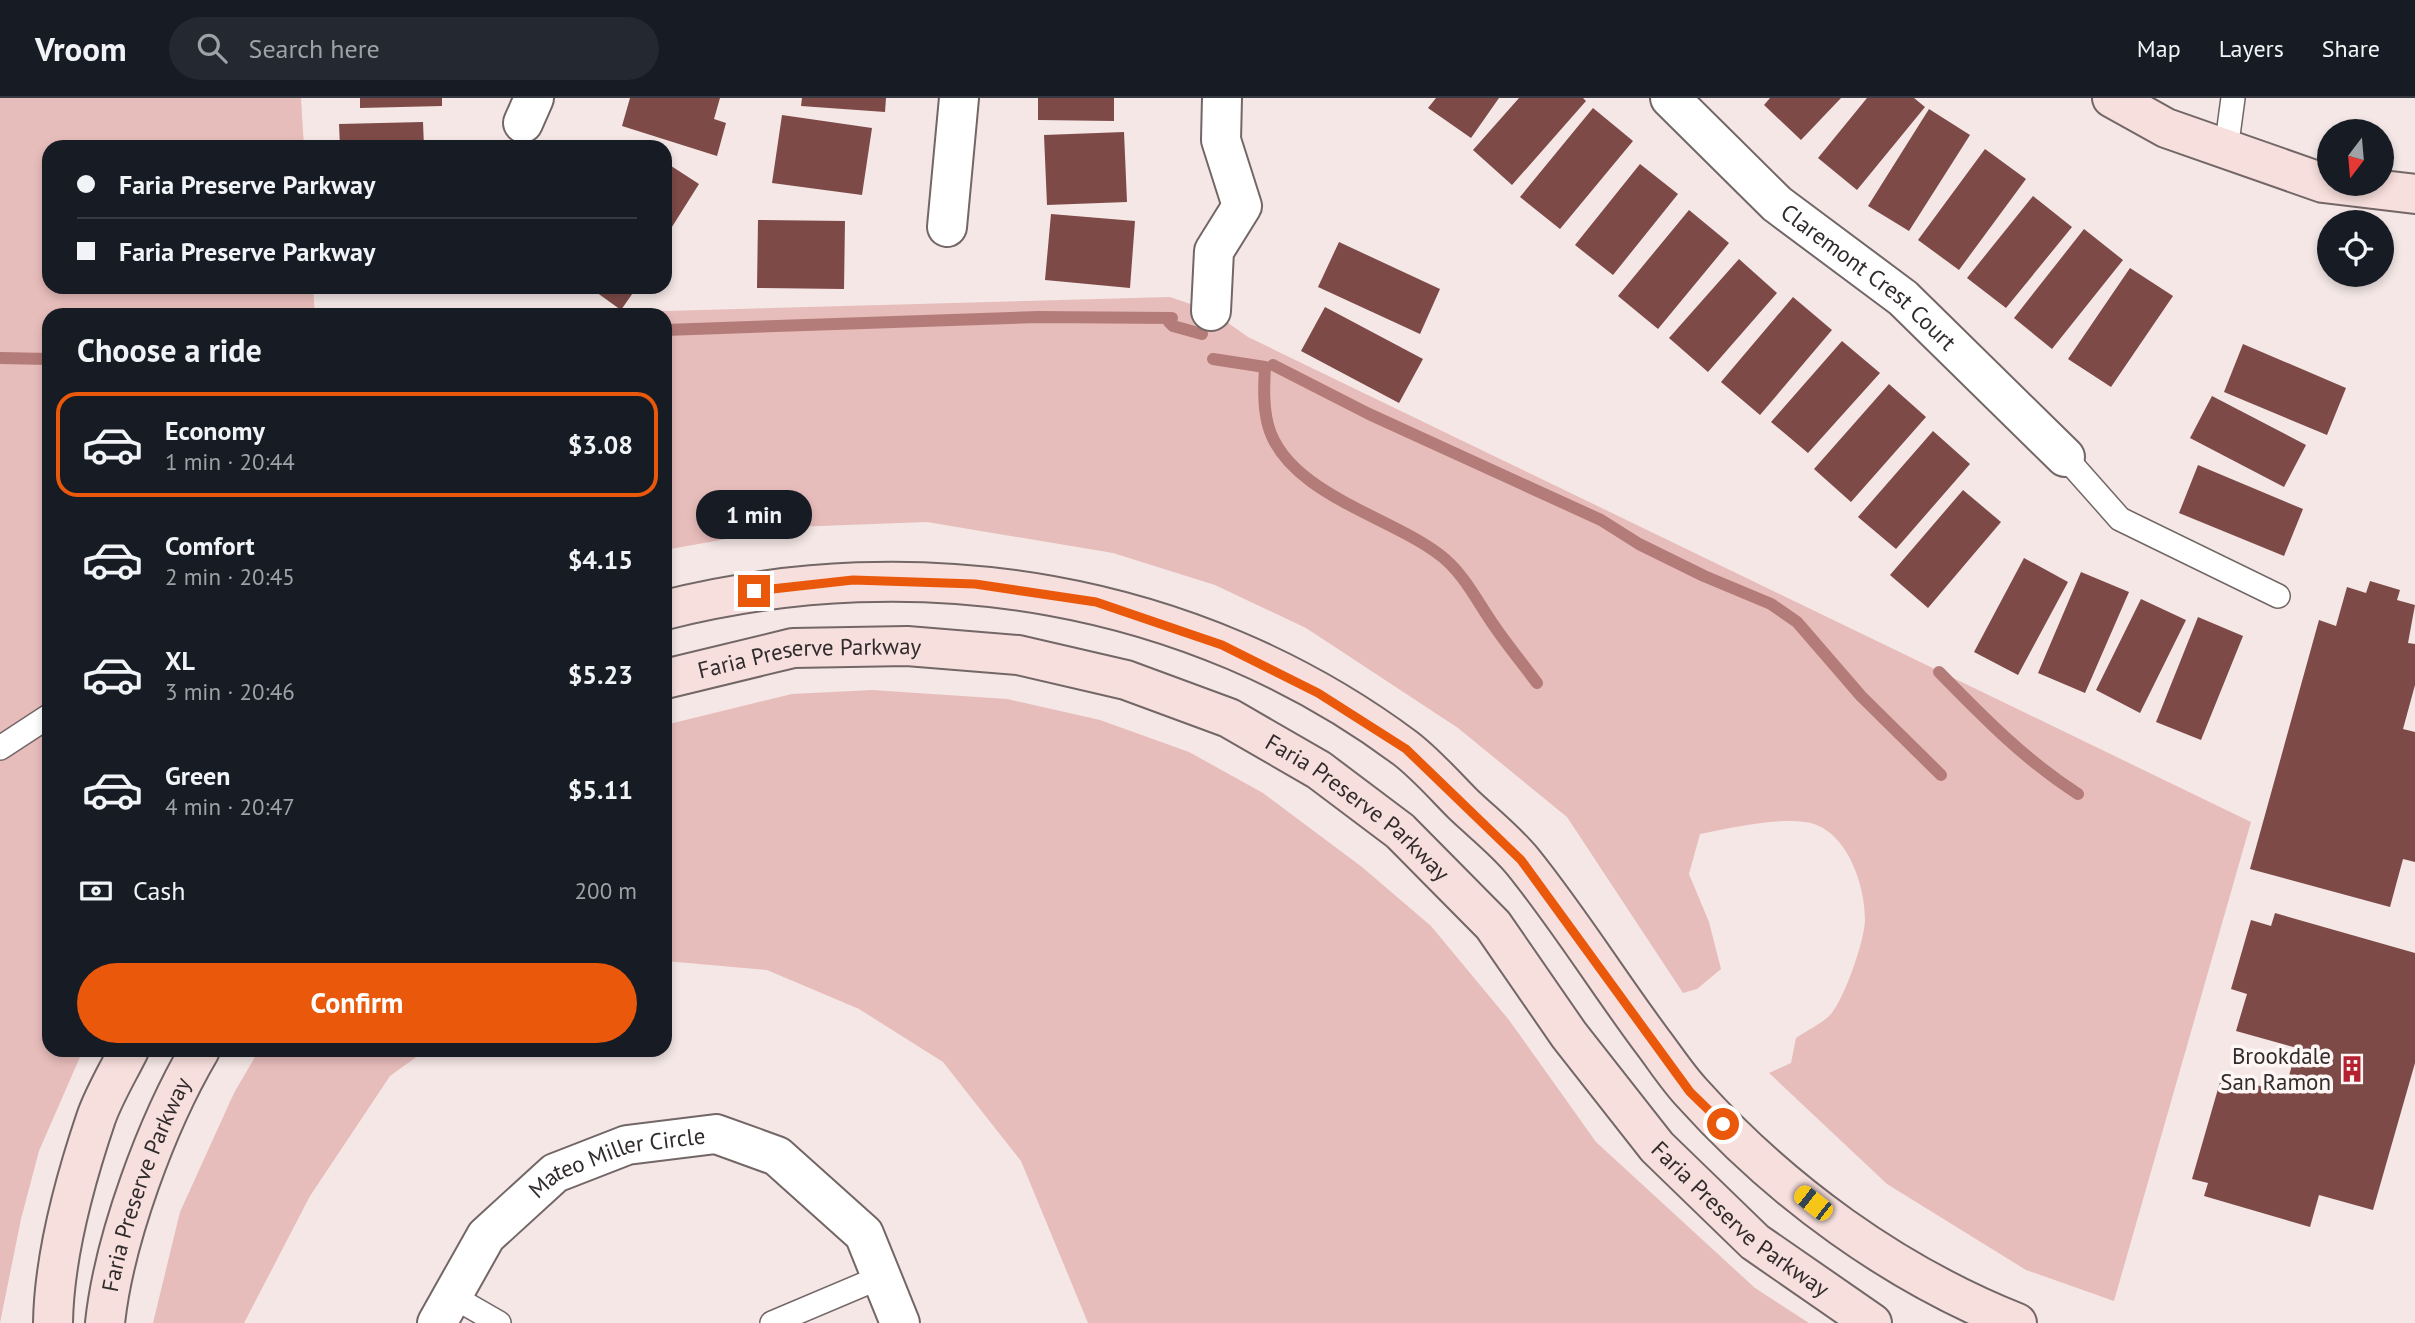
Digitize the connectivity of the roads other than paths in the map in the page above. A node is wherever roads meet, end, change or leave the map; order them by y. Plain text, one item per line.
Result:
1 (959, 98) edge
2 (1222, 98) edge
3 (1670, 98) edge
4 (2112, 98) edge
5 (2233, 98) edge
6 (2226, 150) junction
7 (2415, 194) edge
8 (947, 226) dead end
9 (1211, 311) dead end
10 (2065, 457) joint
11 (2277, 596) dead end
12 (672, 608) edge
13 (672, 677) edge
14 (42, 721) edge
15 (0, 748) edge
16 (126, 1057) edge
17 (196, 1057) edge
18 (881, 1277) junction
19 (444, 1310) edge
20 (53, 1323) edge
21 (105, 1323) edge
22 (499, 1323) edge
23 (772, 1323) edge
24 (900, 1323) edge
25 (1872, 1323) edge
26 (2017, 1323) edge

1 - 8 street
2 - 9 street
3 - 10 street, Claremont Crest Court
4 - 6 street
5 - 6 lane
6 - 7 street
10 - 11 lane
12 - 26 street
13 - 25 street, Faria Preserve Parkway
14 - 15 lane
16 - 20 street
17 - 21 street, Faria Preserve Parkway
18 - 19 street, Mateo Miller Circle
18 - 23 lane
18 - 24 street, Mateo Miller Circle
19 - 22 lane

